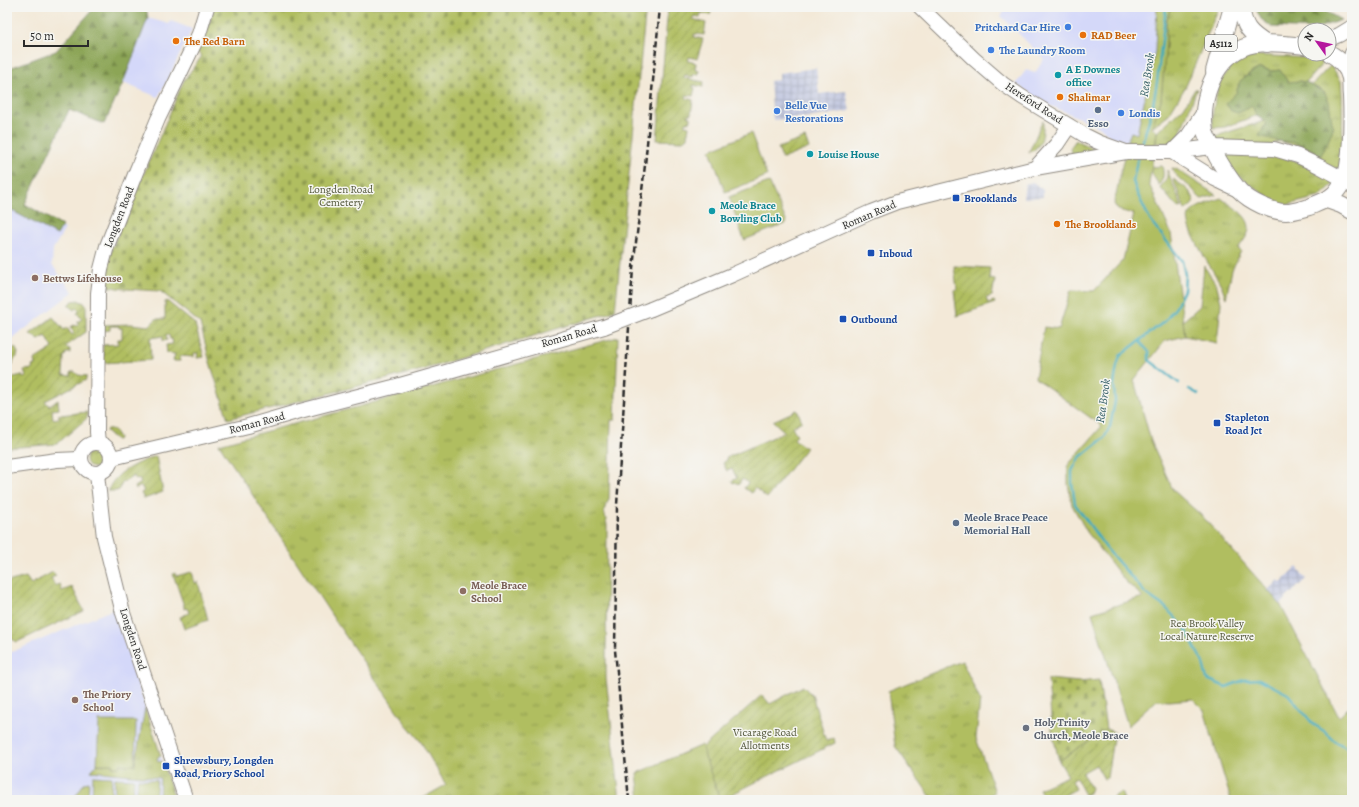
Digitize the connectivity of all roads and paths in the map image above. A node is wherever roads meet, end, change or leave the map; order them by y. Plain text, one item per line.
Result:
1 (207, 7) edge
2 (920, 7) edge
3 (1232, 7) edge
4 (1241, 7) edge
5 (1352, 27) edge
6 (1337, 36) edge
7 (1266, 44) junction
8 (1297, 45) edge
9 (1352, 53) edge
10 (1337, 58) edge
11 (1350, 77) junction
12 (1212, 80) junction
13 (1204, 112) junction
14 (1069, 126) junction
15 (1212, 147) junction
16 (1351, 147) edge
17 (1126, 152) junction
18 (1172, 152) junction
19 (1035, 168) junction
20 (1348, 183) edge
21 (1240, 191) junction
22 (1327, 200) junction
23 (1352, 210) edge
24 (98, 443) junction
25 (112, 458) junction
26 (80, 459) junction
27 (7, 467) edge
28 (97, 474) junction
29 (186, 800) edge

1 - 24 main road, Longden Road
2 - 14 main road, Hereford Road
3 - 12 main road, A5112
4 - 7 main road, A5112
5 - 6 main road
7 - 8 main road
7 - 12 main road
9 - 11 main road
10 - 11 main road
11 - 16 main road
12 - 13 main road
13 - 15 main road
13 - 18 main road
14 - 17 main road, Hereford Road
14 - 19 main road
15 - 18 main road, Hereford Road
15 - 20 main road, Hereford Road
15 - 21 main road
16 - 20 main road
17 - 18 main road, Hereford Road
17 - 19 main road, Roman Road
18 - 21 main road
19 - 25 main road, Roman Road, bridge
20 - 22 main road
21 - 22 main road
22 - 23 main road
24 - 25 main road
24 - 26 main road
25 - 28 main road
26 - 27 main road
26 - 28 main road
28 - 29 main road, Longden Road

